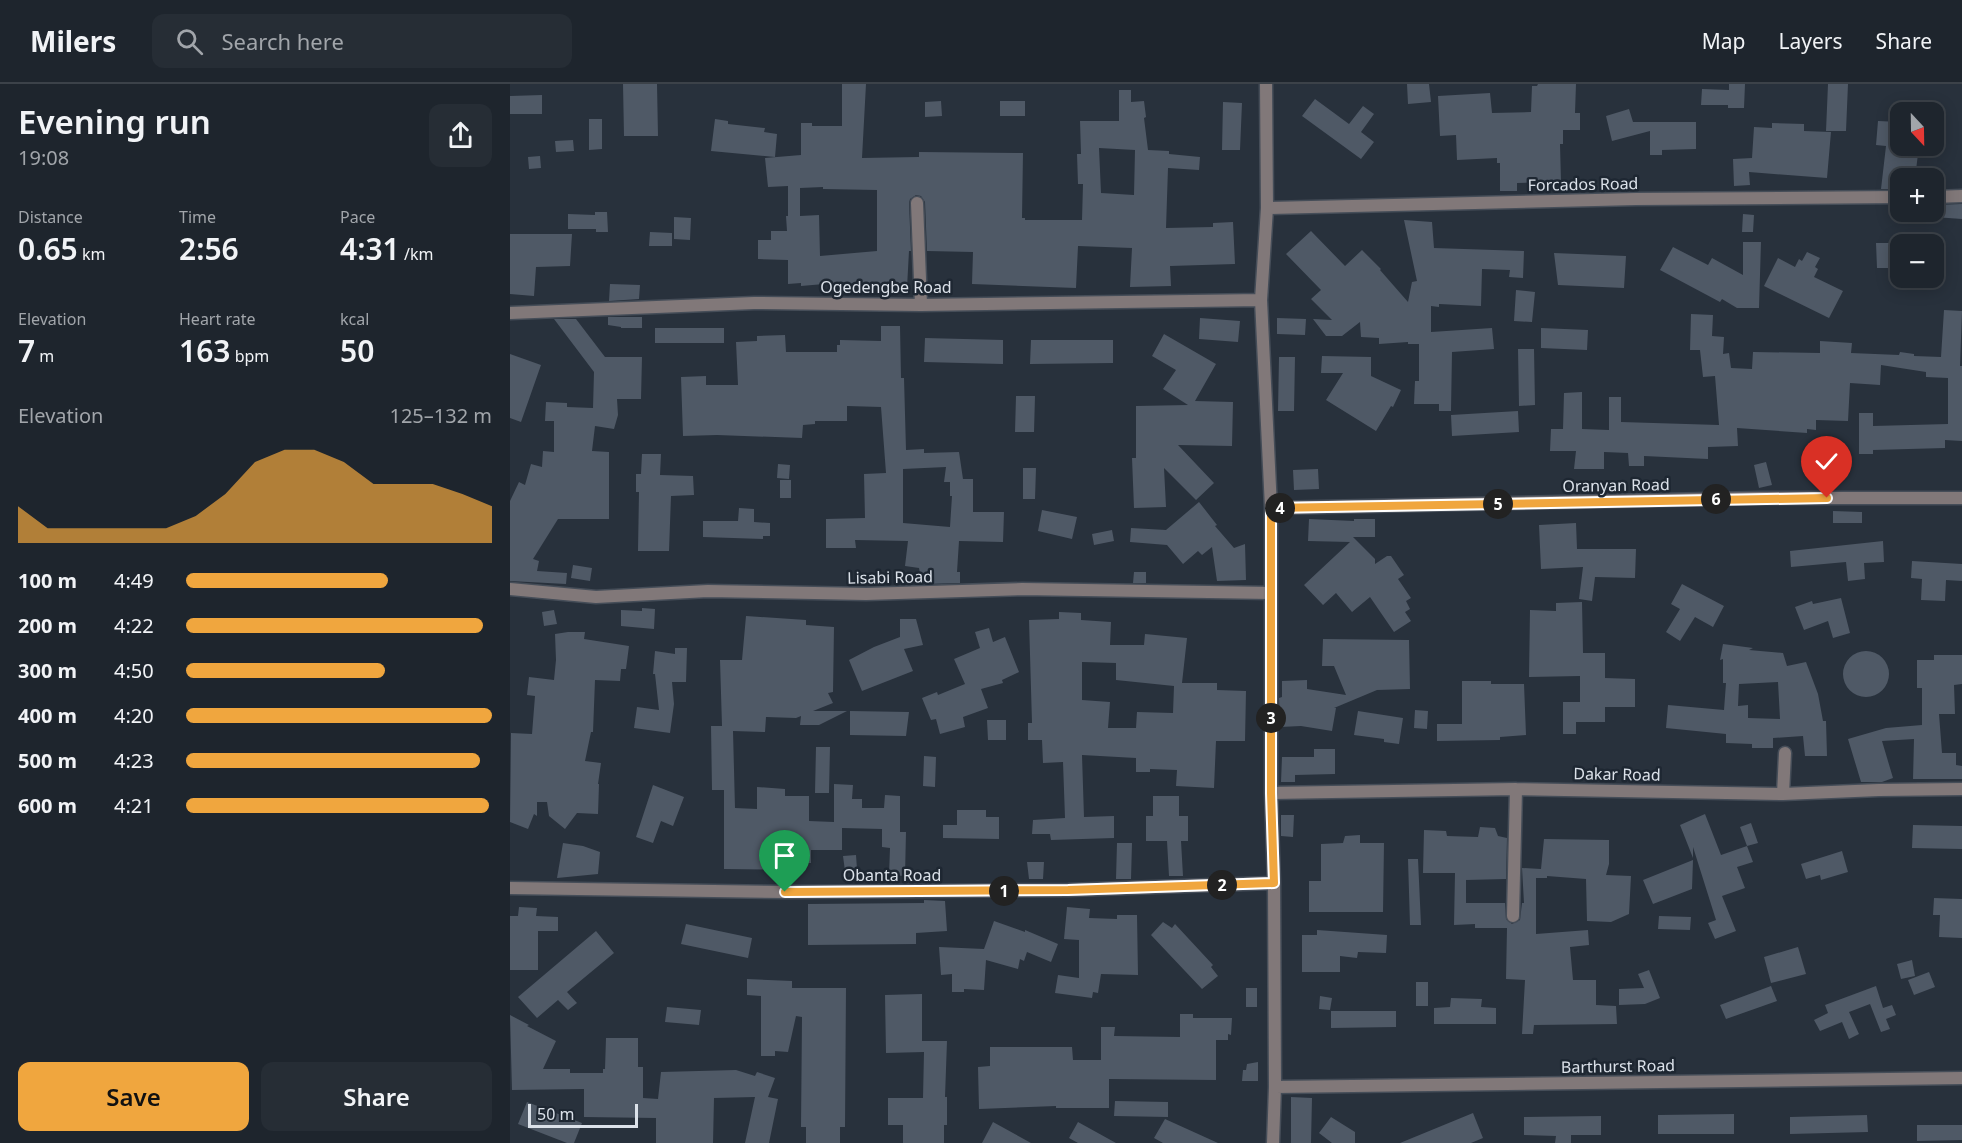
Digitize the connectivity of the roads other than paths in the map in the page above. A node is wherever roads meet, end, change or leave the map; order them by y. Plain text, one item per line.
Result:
1 (1266, 84) edge
2 (1962, 196) edge
3 (1890, 197) edge
4 (1944, 197) edge
5 (917, 203) dead end
6 (1267, 208) junction
7 (1262, 300) junction
8 (921, 305) junction
9 (510, 313) edge
10 (1962, 498) edge
11 (1271, 508) junction
12 (510, 589) edge
13 (1271, 593) junction
14 (1785, 753) dead end
15 (1516, 789) junction
16 (1962, 789) edge
17 (1271, 793) junction
18 (1783, 794) junction
19 (1274, 883) junction
20 (510, 888) edge
21 (1514, 916) dead end
22 (1962, 1078) edge
23 (1275, 1087) junction
24 (1273, 1143) edge

1 - 6 street
2 - 4 street
3 - 6 street, Forcados Road
5 - 8 street
6 - 7 street
7 - 8 street, Ogedengbe Road
7 - 11 street
8 - 9 street, Ogedengbe Road
10 - 11 street, Oranyan Road
11 - 13 street
12 - 13 street, Lisabi Road
13 - 17 street
14 - 18 street
15 - 17 street, Dakar Road
15 - 18 street, Dakar Road
15 - 21 street
16 - 18 street, Dakar Road
17 - 19 street
19 - 20 street, Obanta Road
19 - 23 street
22 - 23 street, Barthurst Road
23 - 24 street

